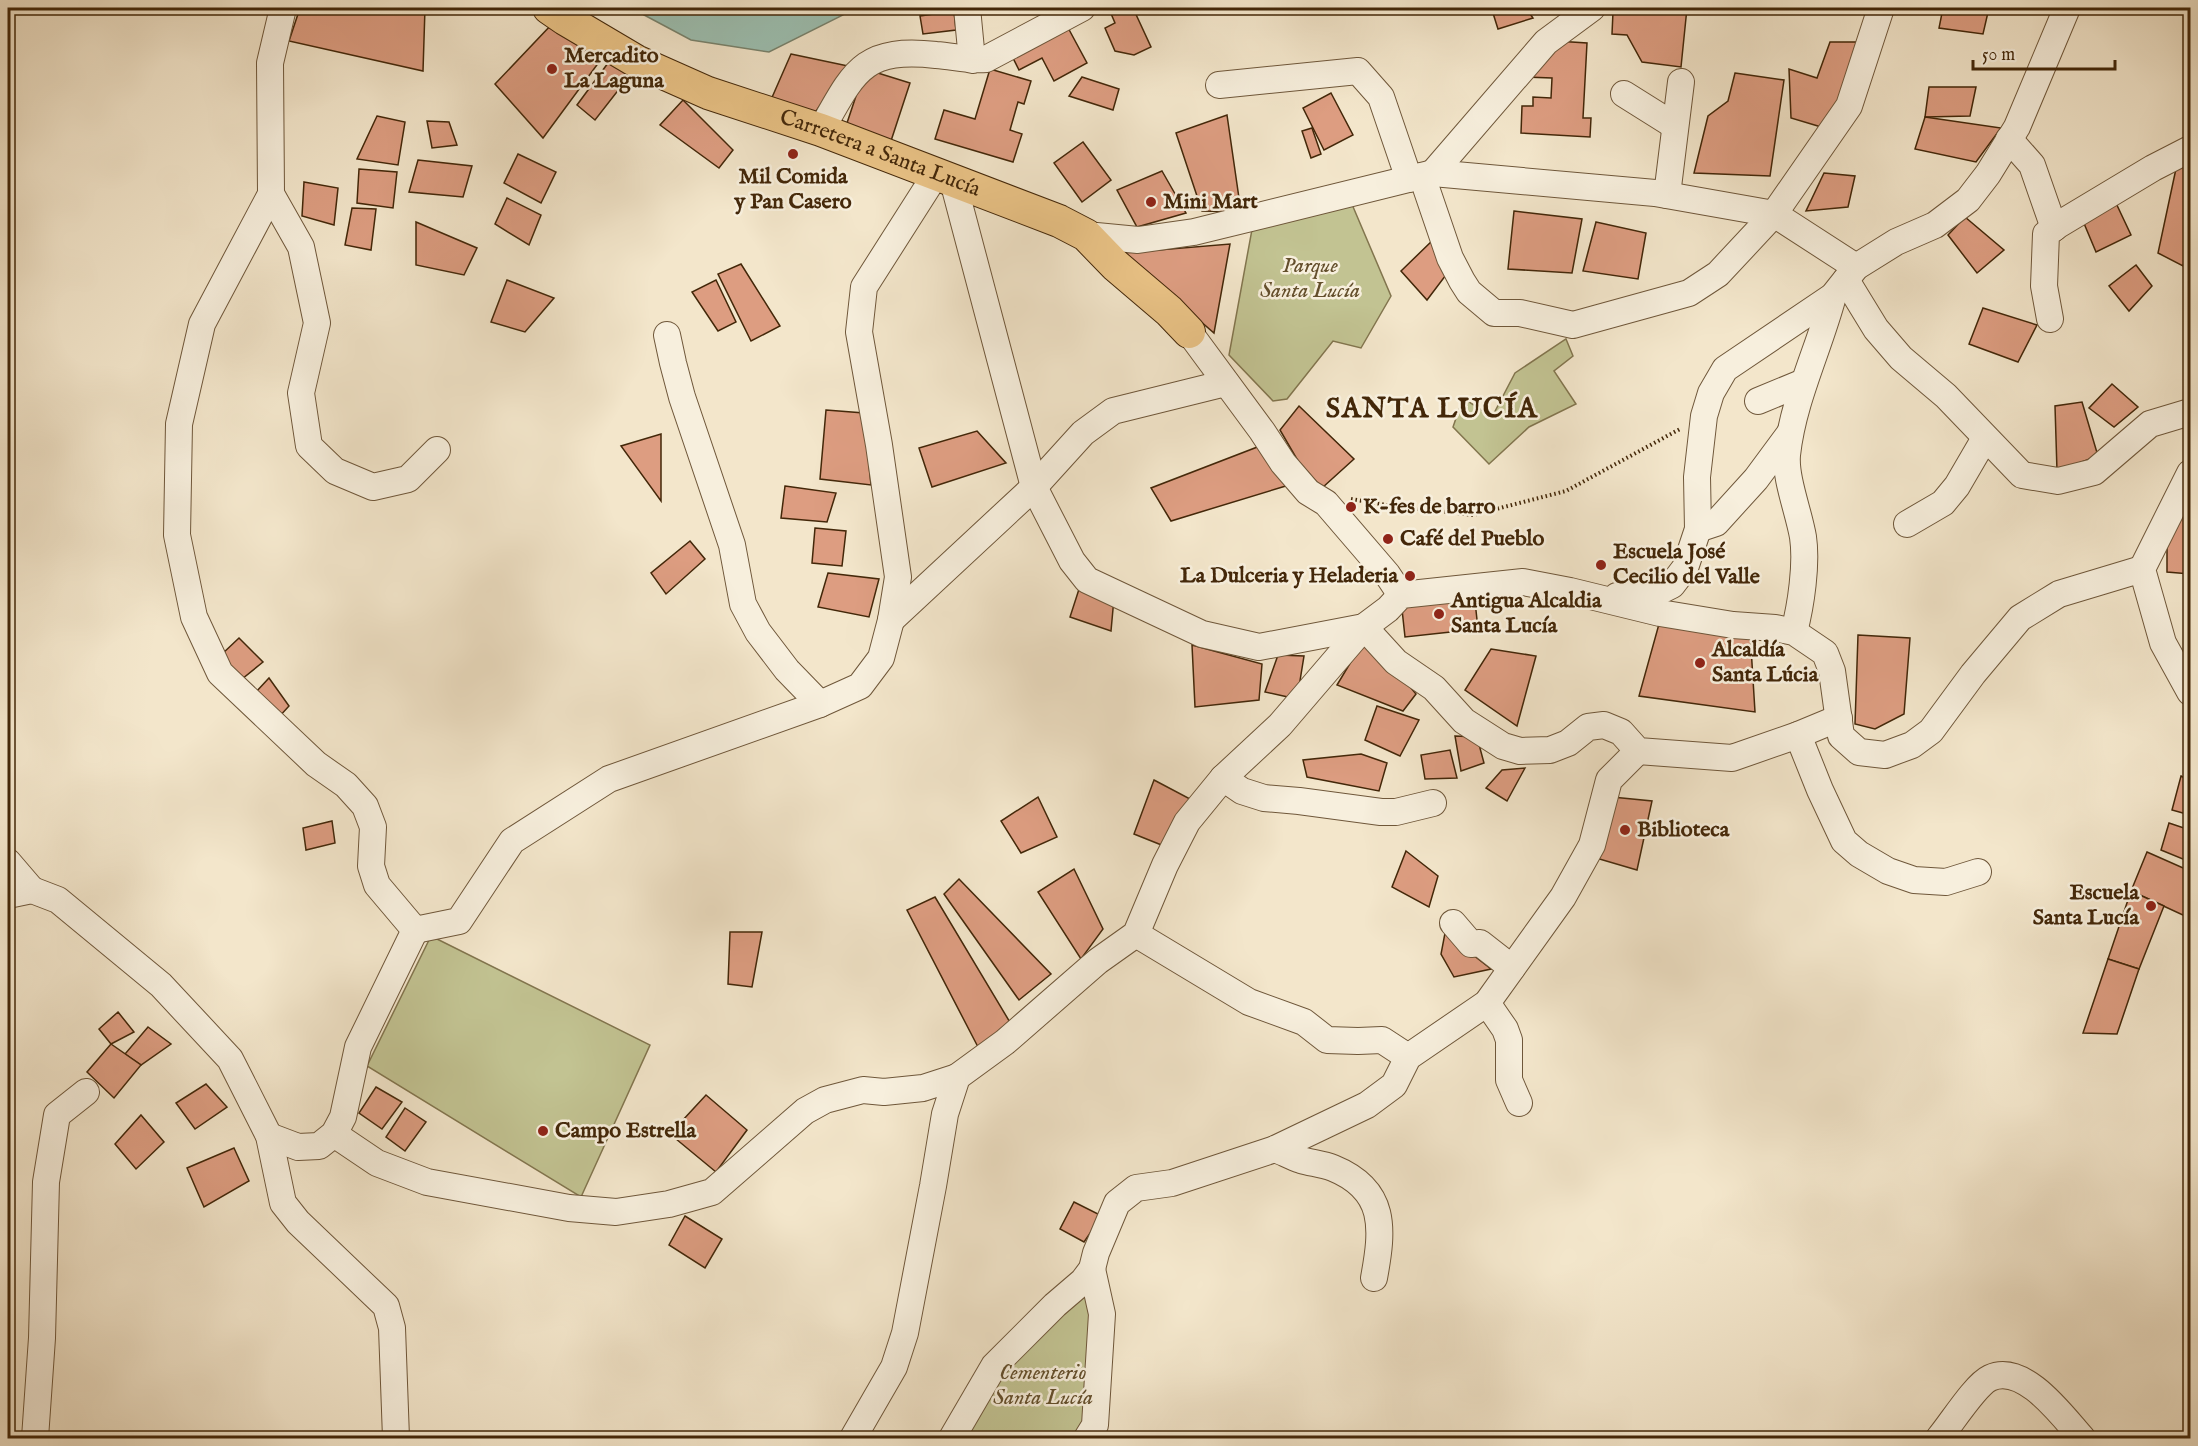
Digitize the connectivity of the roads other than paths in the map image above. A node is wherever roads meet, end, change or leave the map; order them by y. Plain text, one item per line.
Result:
1 (283, 8) edge
2 (549, 8) edge
3 (967, 8) edge
4 (1082, 8) edge
5 (1592, 8) edge
6 (1881, 8) edge
7 (2067, 8) edge
8 (972, 60) junction
9 (1681, 82) dead end
10 (1219, 85) dead end
11 (1624, 94) dead end
12 (1675, 126) junction
13 (821, 130) junction
14 (2009, 139) junction
15 (2190, 149) edge
16 (1421, 176) junction
17 (945, 178) junction
18 (271, 194) junction
19 (1667, 195) junction
20 (1774, 214) junction
21 (2054, 228) junction
22 (1086, 235) junction
23 (1845, 281) junction
24 (2050, 319) dead end
25 (1189, 332) joint
26 (668, 335) dead end
27 (1804, 382) junction
28 (1226, 383) junction
29 (1758, 401) dead end
30 (2190, 412) edge
31 (1792, 430) junction
32 (1985, 438) junction
33 (437, 450) dead end
34 (2190, 473) edge
35 (1034, 487) junction
36 (1907, 524) dead end
37 (1698, 530) junction
38 (2142, 568) junction
39 (1401, 595) junction
40 (1599, 598) junction
41 (891, 620) junction
42 (1364, 627) junction
43 (1794, 632) junction
44 (2190, 692) edge
45 (820, 704) junction
46 (1839, 718) junction
47 (1798, 735) junction
48 (1638, 751) junction
49 (1223, 778) junction
50 (1433, 803) dead end
51 (8, 862) edge
52 (1977, 872) dead end
53 (20, 893) edge
54 (1453, 923) dead end
55 (415, 930) junction
56 (1136, 934) junction
57 (1512, 968) junction
58 (1487, 1003) junction
59 (1408, 1057) junction
60 (957, 1077) junction
61 (86, 1092) dead end
62 (1519, 1103) dead end
63 (334, 1134) junction
64 (269, 1136) junction
65 (1275, 1149) junction
66 (1092, 1269) junction
67 (1374, 1278) dead end
68 (35, 1438) edge
69 (396, 1438) edge
70 (853, 1438) edge
71 (952, 1438) edge
72 (1088, 1438) edge
73 (1940, 1438) edge
74 (2082, 1438) edge

1 - 18 street
2 - 13 main road, Carretera a Santa Lucía
3 - 8 street
4 - 8 street
5 - 16 street
6 - 20 street
7 - 14 street
8 - 13 street
9 - 12 street
10 - 16 street
11 - 12 street
12 - 19 street
13 - 17 main road, Carretera a Santa Lucía
14 - 21 street
14 - 23 street
15 - 21 street
16 - 19 street
16 - 20 street
16 - 22 street
17 - 22 main road, Carretera a Santa Lucía
17 - 35 street
17 - 41 street
18 - 33 street
18 - 55 street
19 - 20 street
20 - 23 street
21 - 24 street
22 - 25 main road, Carretera a Santa Lucía
23 - 27 street
23 - 32 street
23 - 37 street
25 - 28 street
26 - 45 street
27 - 29 street
27 - 31 street
28 - 35 street
28 - 39 street
30 - 32 street
31 - 37 street
31 - 43 street
32 - 36 street
34 - 38 street
35 - 41 street
35 - 42 street
37 - 40 street
38 - 44 street
38 - 46 street
39 - 40 street
39 - 42 street
40 - 43 street
41 - 45 street
42 - 48 street
42 - 49 street
43 - 46 street
45 - 55 street
46 - 47 street
47 - 48 street
47 - 52 street
48 - 57 street
49 - 50 street
49 - 56 street
51 - 53 street
53 - 64 street
54 - 57 street
55 - 63 street
56 - 59 street
56 - 60 street
57 - 58 street
58 - 59 street
58 - 62 street
59 - 65 street
60 - 63 street
60 - 70 street
61 - 68 street
63 - 64 street
64 - 69 street
65 - 66 street
65 - 67 street
66 - 71 street
66 - 72 street
73 - 74 street

